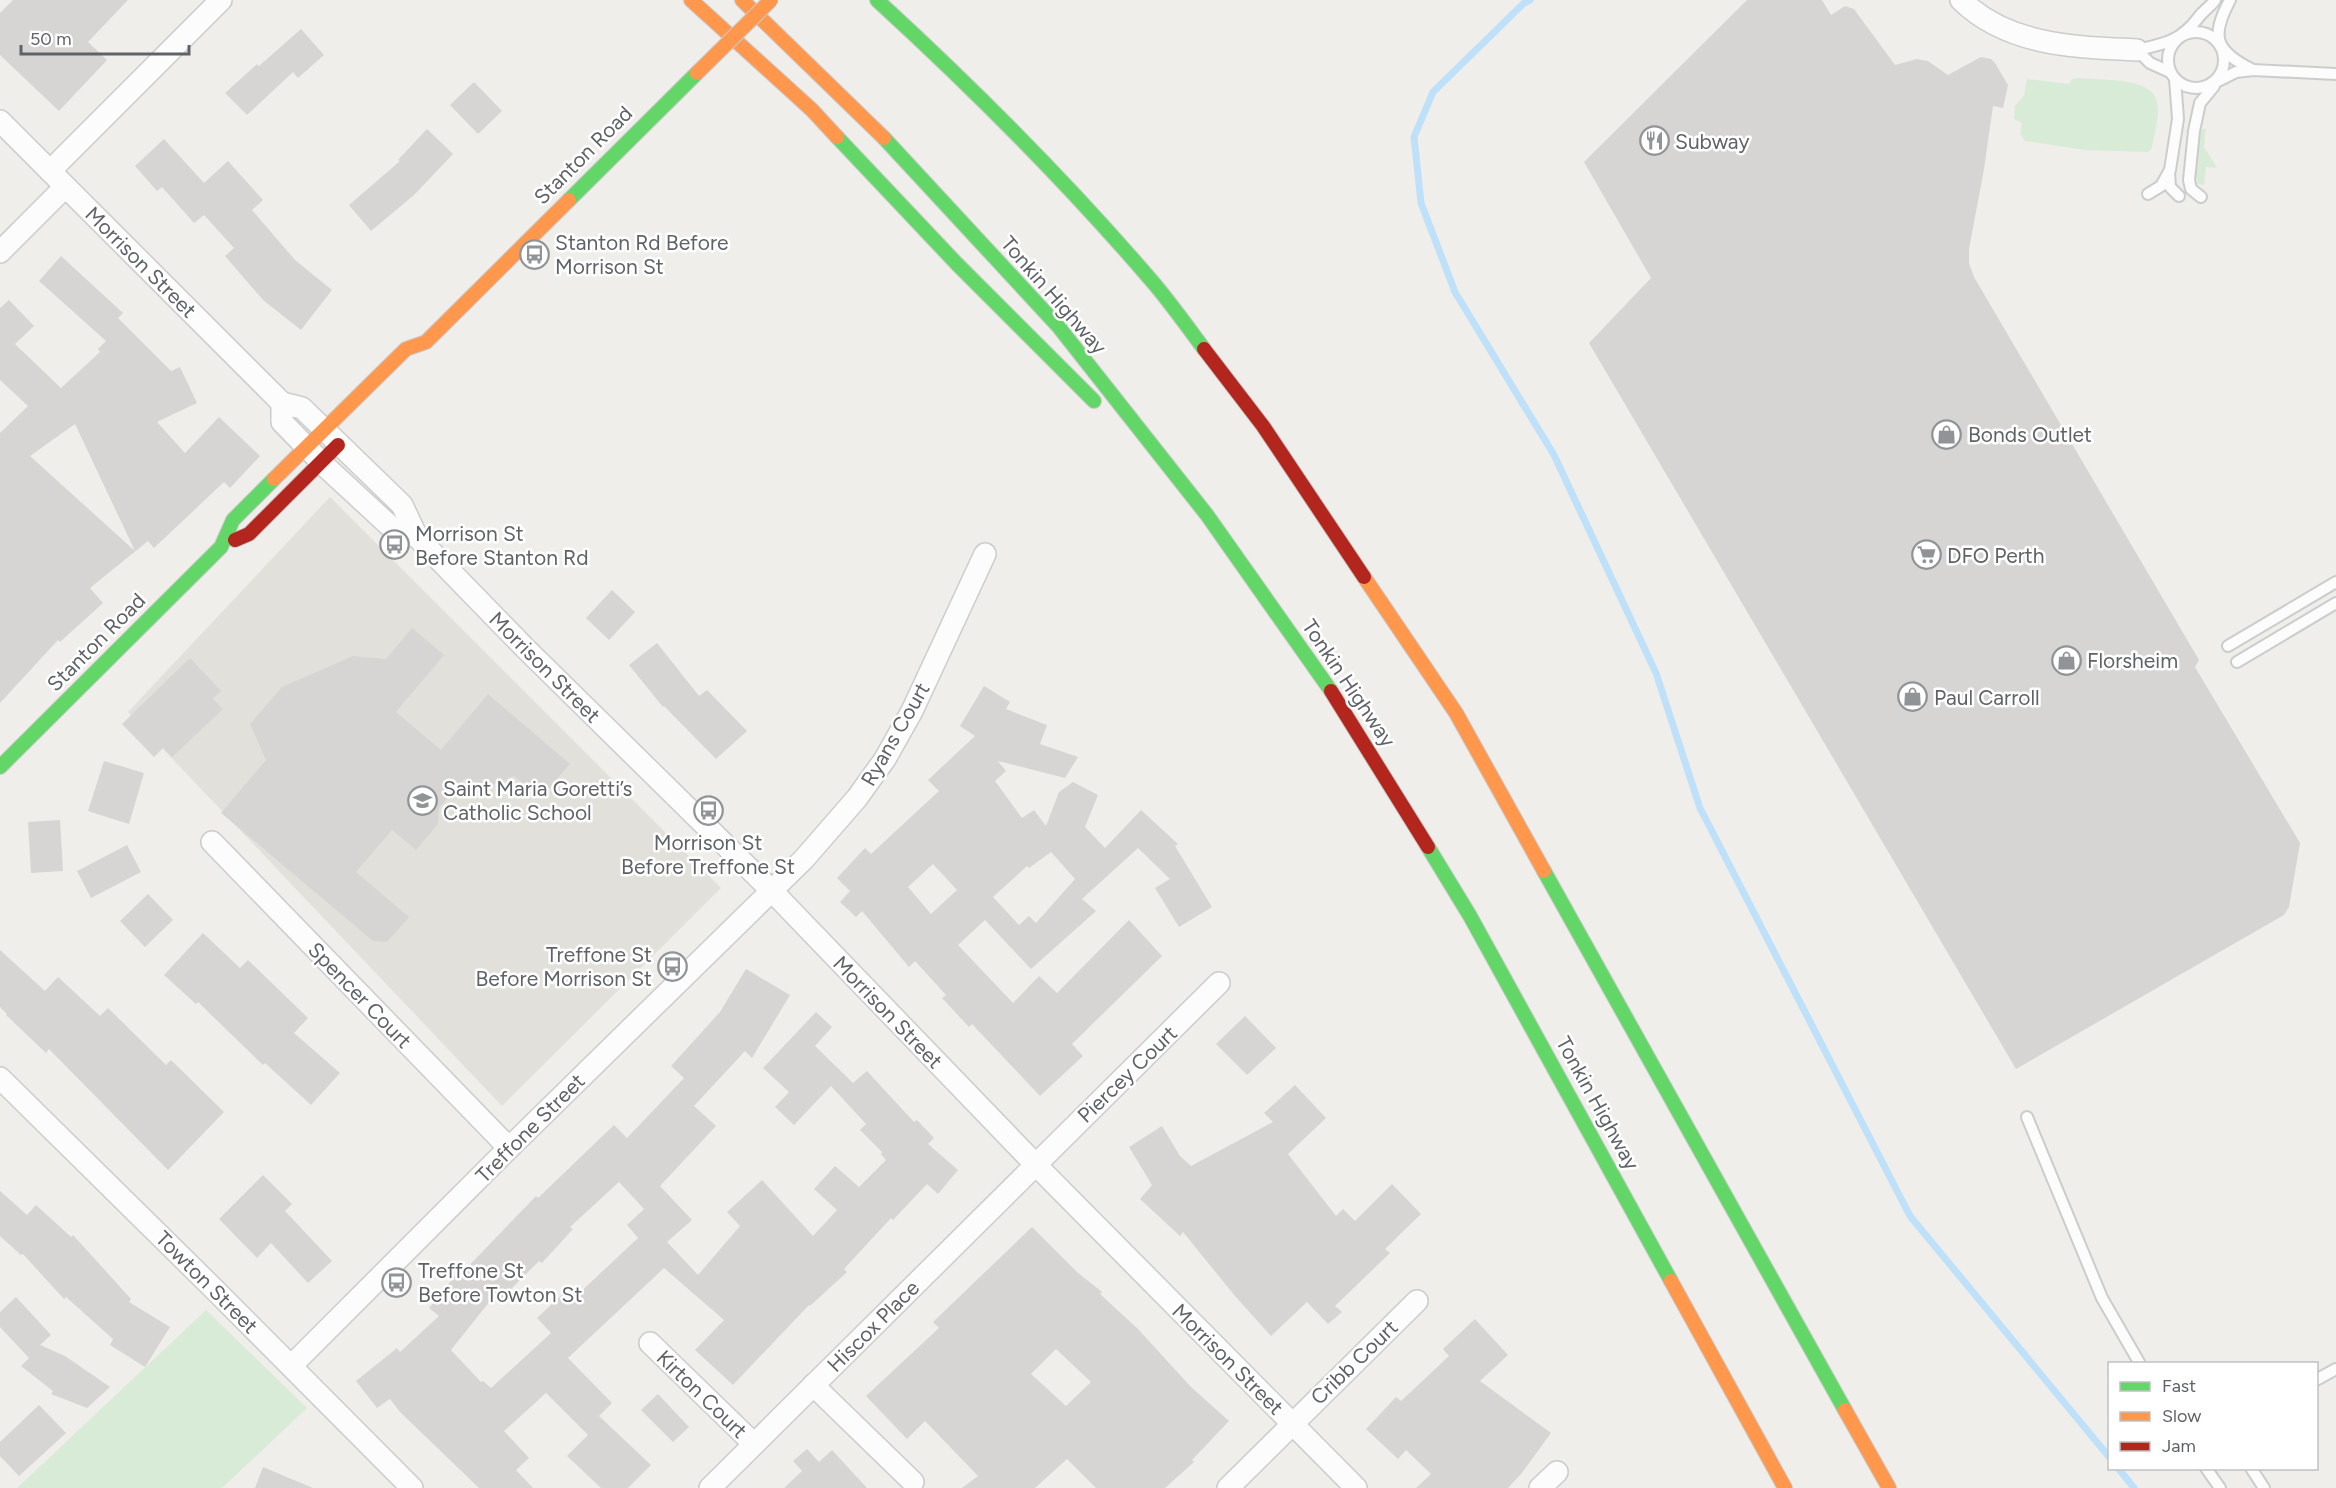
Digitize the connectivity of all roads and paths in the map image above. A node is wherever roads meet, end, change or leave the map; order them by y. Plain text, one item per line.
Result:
1 (221, 0) edge
2 (692, 0) edge
3 (742, 0) edge
4 (771, 0) edge
5 (877, 0) edge
6 (884, 0) edge
7 (1961, 0) edge
8 (2215, 0) edge
9 (2230, 0) edge
10 (2180, 37) junction
11 (927, 46) junction
12 (2222, 48) junction
13 (2137, 50) junction
14 (2253, 70) junction
15 (2336, 74) edge
16 (2173, 75) junction
17 (2214, 83) junction
18 (0, 121) edge
19 (50, 171) junction
20 (2169, 172) junction
21 (65, 187) junction
22 (2148, 194) dead end
23 (2179, 196) dead end
24 (2201, 197) dead end
25 (0, 252) edge
26 (426, 342) junction
27 (420, 362) dead end
28 (282, 403) junction
29 (338, 435) junction
30 (313, 455) junction
31 (1208, 515) junction
32 (417, 537) junction
33 (221, 547) junction
34 (985, 554) dead end
35 (2336, 582) edge
36 (2336, 603) edge
37 (2228, 646) dead end
38 (2237, 662) dead end
39 (0, 767) edge
40 (212, 842) dead end
41 (771, 890) junction
42 (1220, 984) dead end
43 (0, 1078) edge
44 (2027, 1117) dead end
45 (509, 1148) junction
46 (1035, 1164) junction
47 (1417, 1301) dead end
48 (650, 1343) dead end
49 (2139, 1362) edge
50 (291, 1366) junction
51 (2336, 1369) edge
52 (2318, 1379) edge
53 (813, 1385) junction
54 (1292, 1423) junction
55 (754, 1444) junction
56 (2252, 1470) edge
57 (1557, 1472) dead end
58 (2209, 1473) edge
59 (913, 1482) dead end
60 (1894, 1483) edge
61 (412, 1488) edge
62 (710, 1488) edge
63 (1228, 1488) edge
64 (1356, 1488) edge
65 (1540, 1488) edge
66 (1785, 1488) edge
67 (2220, 1488) edge
68 (2264, 1488) edge

1 - 19 street
2 - 31 main road
3 - 31 main road, Tonkin Highway
4 - 26 main road, Stanton Road, bridge
5 - 11 main road
6 - 11 main road
7 - 13 street
8 - 10 lane
9 - 12 lane
10 - 12 lane
10 - 13 lane
10 - 16 lane
11 - 60 main road
12 - 14 lane
12 - 17 lane
13 - 16 lane
14 - 15 lane
14 - 17 lane
16 - 17 lane
16 - 20 lane
17 - 24 lane
18 - 19 street, Morrison Street
19 - 21 street, Morrison Street
20 - 22 lane
20 - 23 lane
21 - 25 street
21 - 28 street, Morrison Street
26 - 27 main road, Stanton Road
26 - 29 main road, Stanton Road
28 - 29 street, Morrison Street
28 - 30 street, Morrison Street
29 - 30 main road, Stanton Road
29 - 30 main road, Stanton Road
29 - 32 street, Morrison Street
30 - 32 street, Morrison Street
30 - 33 main road, Stanton Road
30 - 33 main road, Stanton Road
31 - 66 main road, Tonkin Highway
32 - 41 street, Morrison Street
33 - 39 main road, Stanton Road
34 - 41 street, Ryans Court
35 - 37 lane
36 - 38 lane
40 - 45 street, Spencer Court
41 - 45 street, Treffone Street
41 - 46 street, Morrison Street
42 - 46 street, Piercey Court
43 - 50 street, Towton Street
44 - 49 lane
45 - 50 street, Treffone Street
46 - 53 street, Hiscox Place
46 - 54 street, Morrison Street
47 - 54 street, Cribb Court
48 - 55 street, Kirton Court
50 - 61 street, Towton Street
51 - 52 lane
53 - 55 street, Hiscox Place
53 - 59 street
54 - 63 street, Cribb Court
54 - 64 street, Morrison Street
55 - 62 street, Hiscox Place
56 - 68 lane
57 - 65 street
58 - 67 lane

